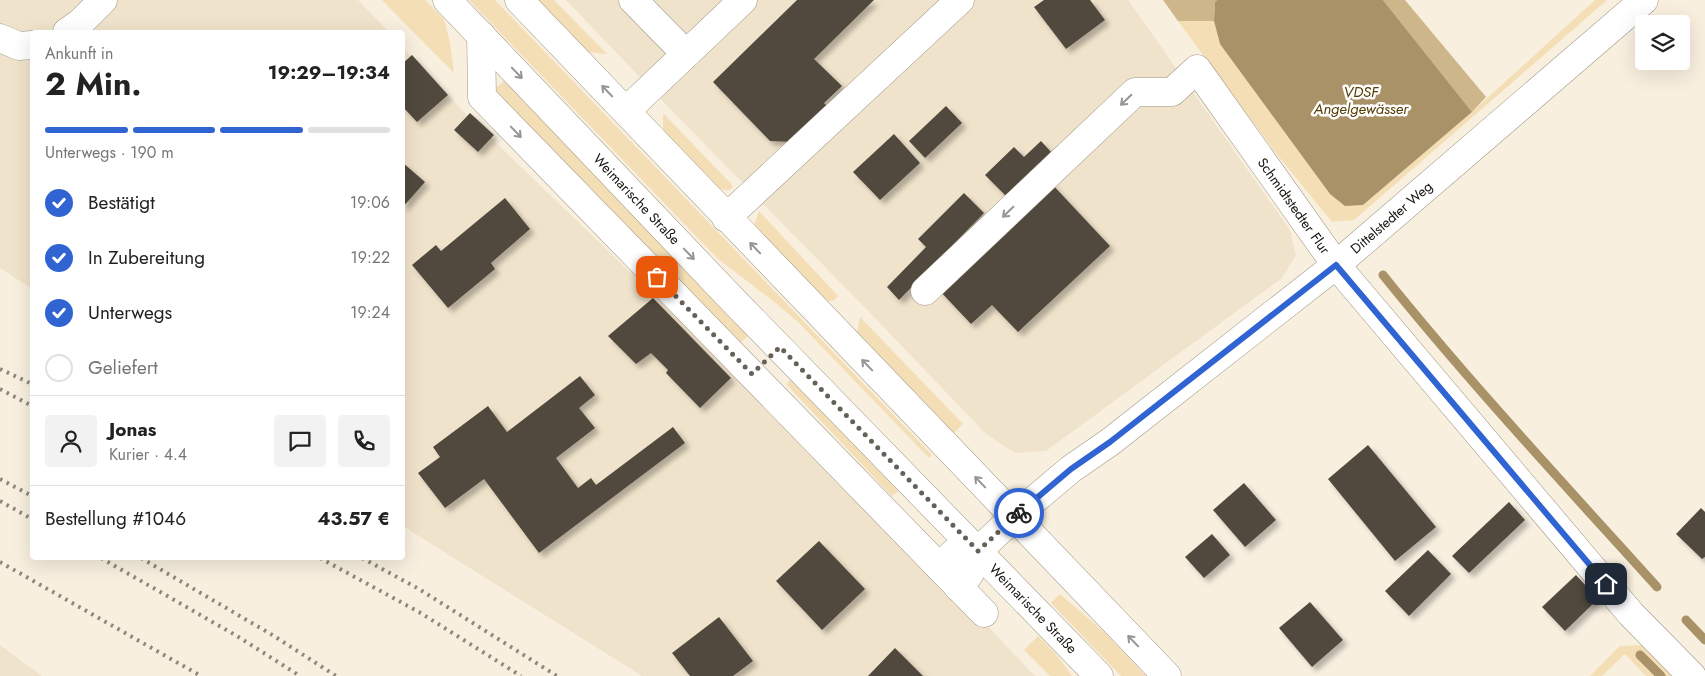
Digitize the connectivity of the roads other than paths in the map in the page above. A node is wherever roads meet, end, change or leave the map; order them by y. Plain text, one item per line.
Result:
1 (103, 0) edge
2 (447, 0) edge
3 (519, 0) edge
4 (633, 0) edge
5 (743, 0) edge
6 (960, 0) edge
7 (1644, 0) edge
8 (70, 30) edge
9 (481, 36) junction
10 (0, 38) edge
11 (30, 45) edge
12 (686, 54) junction
13 (626, 111) junction
14 (726, 218) junction
15 (1336, 265) junction
16 (925, 292) dead end
17 (780, 347) junction
18 (752, 374) junction
19 (1014, 517) junction
20 (978, 551) junction
21 (939, 567) junction
22 (959, 588) junction
23 (984, 613) dead end
24 (1099, 676) edge
25 (1167, 676) edge
26 (1692, 676) edge

1 - 8 main road
2 - 9 main road, Weimarische Straße
13 -> 3 main road
4 - 12 main road
5 - 12 main road
6 - 14 main road
7 - 15 main road, Dittelstedter Weg
9 -> 17 main road, Weimarische Straße
9 -> 18 main road
10 - 11 main road
12 - 13 main road
13 - 14 main road
19 -> 14 main road
15 -> 16 main road, Schmidtstedter Flur
15 - 19 main road, Dittelstedter Weg
15 - 26 main road, Schmidtstedter Flur
17 - 18 main road
17 - 20 main road, Weimarische Straße
18 - 21 main road
19 - 20 main road, Dittelstedter Weg
25 -> 19 main road
20 - 21 main road
20 - 22 main road
20 - 24 main road, Weimarische Straße
21 - 22 main road
22 - 23 main road

